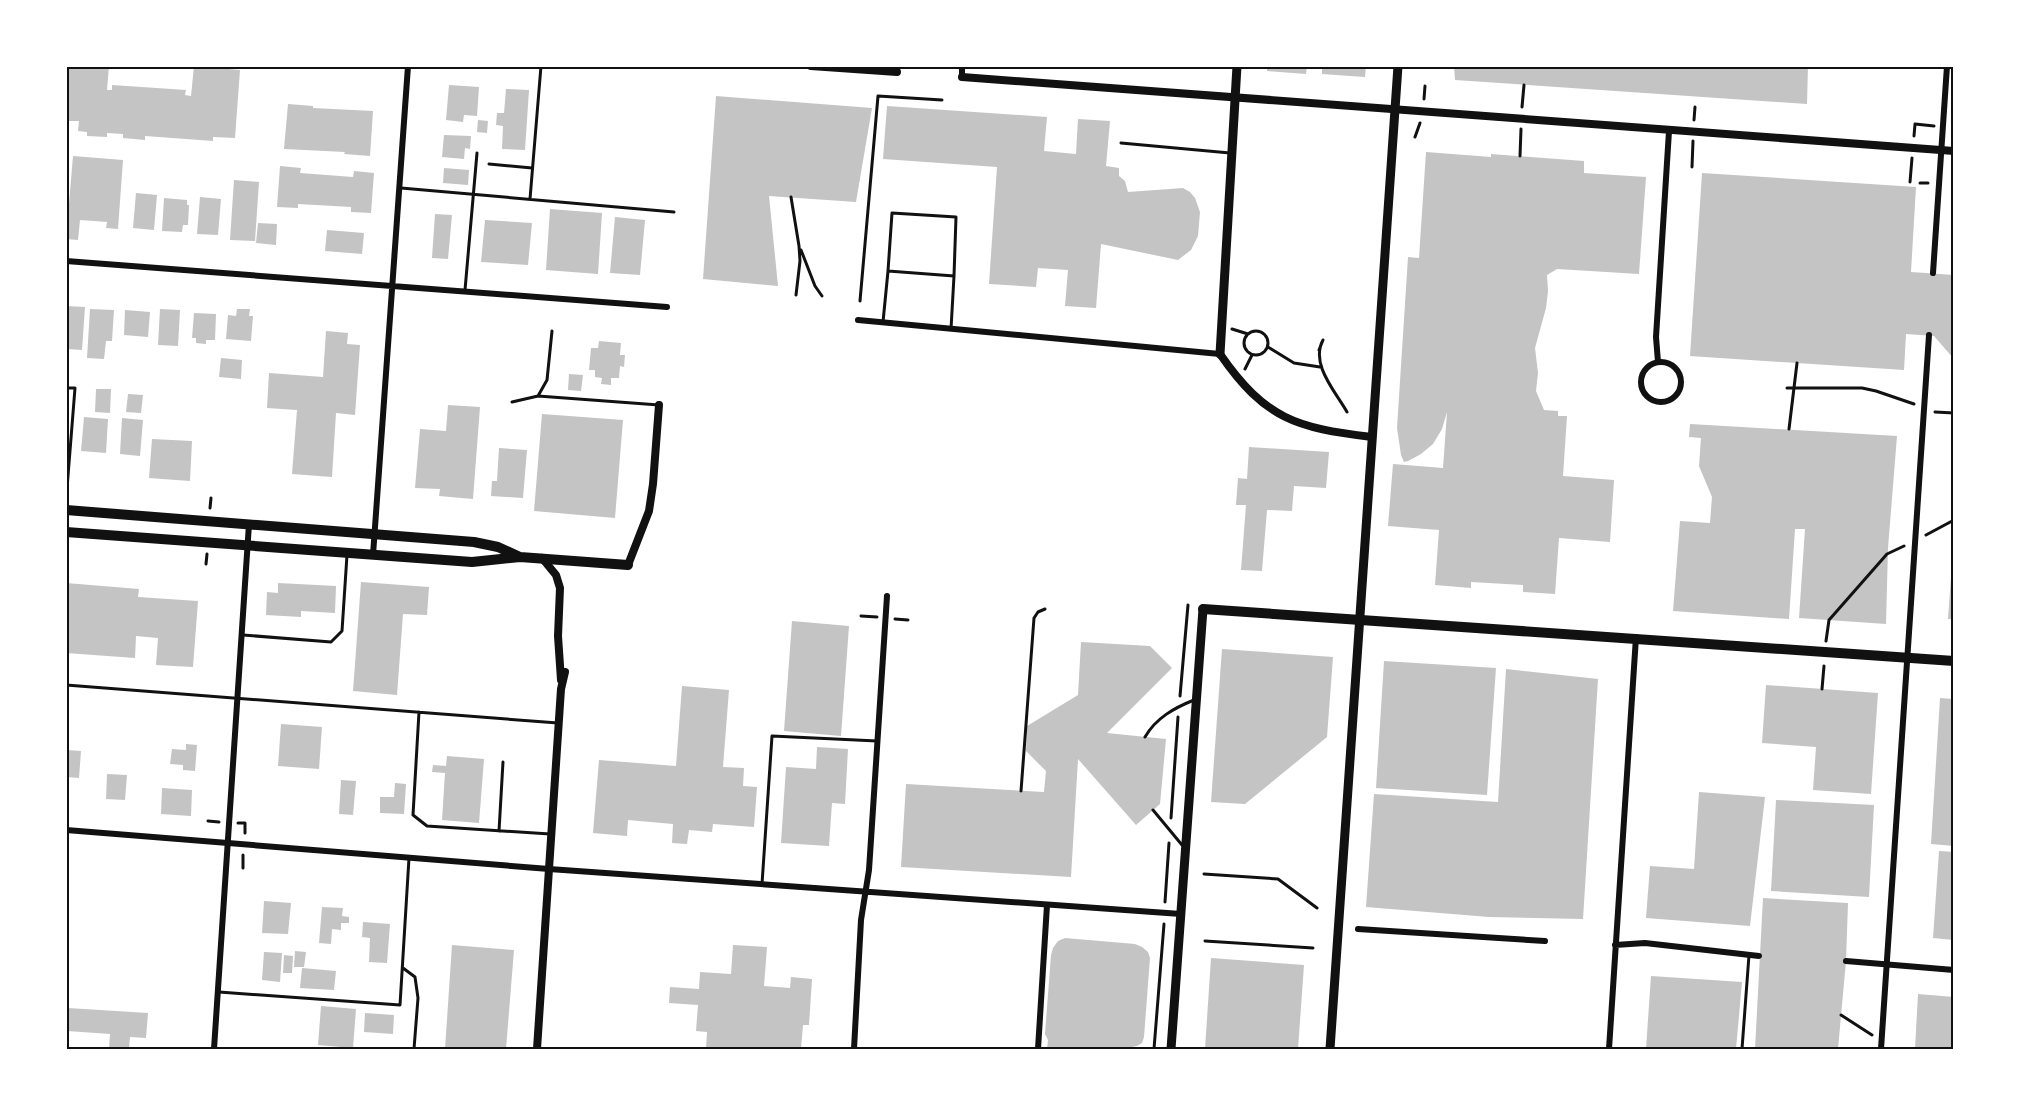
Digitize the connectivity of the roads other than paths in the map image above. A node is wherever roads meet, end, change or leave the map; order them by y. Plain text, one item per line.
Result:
1 (408, 66) edge
2 (541, 66) edge
3 (811, 66) edge
4 (962, 66) edge
5 (1237, 66) edge
6 (1947, 66) edge
7 (1398, 68) edge
8 (897, 72) dead end
9 (962, 77) joint
10 (1235, 97) junction
11 (1395, 111) junction
12 (1669, 131) junction
13 (1121, 143) dead end
14 (1941, 150) junction
15 (1954, 151) edge
16 (477, 153) dead end
17 (1232, 153) junction
18 (489, 164) dead end
19 (532, 168) junction
20 (399, 188) junction
21 (474, 195) junction
22 (530, 199) junction
23 (674, 212) dead end
24 (66, 261) edge
25 (888, 272) junction
26 (1933, 273) dead end
27 (954, 276) junction
28 (391, 287) junction
29 (465, 292) junction
30 (667, 307) dead end
31 (858, 320) dead end
32 (883, 322) junction
33 (951, 329) junction
34 (552, 331) dead end
35 (1929, 335) dead end
36 (1220, 354) junction
37 (1658, 362) junction
38 (66, 388) edge
39 (538, 396) junction
40 (512, 402) dead end
41 (660, 405) joint
42 (1372, 437) junction
43 (66, 501) edge
44 (66, 510) edge
45 (249, 524) junction
46 (66, 532) edge
47 (374, 534) junction
48 (247, 546) junction
49 (347, 553) junction
50 (373, 555) junction
51 (520, 557) junction
52 (542, 558) junction
53 (628, 564) joint
54 (887, 596) dead end
55 (1045, 609) dead end
56 (1203, 609) joint
57 (1360, 619) junction
58 (241, 635) junction
59 (1635, 637) junction
60 (1907, 657) junction
61 (1954, 661) edge
62 (565, 672) dead end
63 (66, 685) edge
64 (561, 689) junction
65 (237, 698) junction
66 (1196, 700) junction
67 (419, 712) junction
68 (559, 723) junction
69 (1144, 737) dead end
70 (878, 741) junction
71 (503, 762) dead end
72 (1020, 791) dead end
73 (1153, 810) dead end
74 (66, 830) edge
75 (499, 831) junction
76 (552, 834) junction
77 (228, 843) junction
78 (1185, 850) junction
79 (409, 858) junction
80 (549, 869) junction
81 (762, 884) junction
82 (866, 892) junction
83 (1047, 905) junction
84 (1181, 914) junction
85 (1358, 929) dead end
86 (1545, 941) dead end
87 (1615, 945) junction
88 (1749, 955) junction
89 (1759, 956) dead end
90 (1846, 961) dead end
91 (1888, 965) junction
92 (403, 968) junction
93 (1954, 970) edge
94 (218, 992) junction
95 (214, 1049) edge
96 (414, 1049) edge
97 (537, 1049) edge
98 (854, 1049) edge
99 (1038, 1049) edge
100 (1171, 1049) edge
101 (1330, 1049) edge
102 (1609, 1049) edge
103 (1742, 1049) edge
104 (1881, 1049) edge

1 - 20 street
2 - 19 lane
3 - 8 street
4 - 9 street
5 - 10 main road
6 - 14 street
7 - 11 main road
9 - 10 street
10 - 11 street
10 - 17 main road
11 - 12 street
11 - 42 main road
12 - 14 street
12 - 37 street
13 - 17 lane
14 - 15 street
14 - 26 street
16 - 21 lane
17 - 36 main road
18 - 19 lane
19 - 22 lane
20 - 21 lane
20 - 28 street
21 - 22 lane
21 - 29 lane
22 - 23 lane
24 - 28 street
25 - 27 lane
25 - 27 lane
25 - 32 lane
27 - 33 lane
28 - 29 street
28 - 47 street
29 - 30 street
31 - 32 street
32 - 33 street
33 - 36 street
34 - 39 lane
35 - 60 street
36 - 42 street
37 - 37 street
38 - 43 lane
39 - 40 lane
39 - 41 lane
41 - 53 street
42 - 57 main road
44 - 45 main road
45 - 47 main road
45 - 48 street
46 - 48 main road
47 - 50 street
47 - 51 main road
48 - 49 main road
48 - 58 street
49 - 50 main road
49 - 58 lane
50 - 51 main road
51 - 52 main road
52 - 53 main road
52 - 64 street
54 - 70 street
55 - 72 lane
56 - 57 main road
56 - 66 main road
57 - 59 main road
57 - 101 main road
58 - 65 street
59 - 60 main road
59 - 87 street
60 - 61 main road
60 - 91 street
62 - 64 street
63 - 65 lane
64 - 68 street
65 - 67 lane
65 - 77 street
66 - 69 lane
66 - 78 main road
67 - 68 lane
67 - 75 lane
68 - 76 street
70 - 81 lane
70 - 82 street
71 - 75 lane
73 - 78 lane
74 - 77 street
75 - 76 lane
76 - 80 street
77 - 79 street
77 - 94 street
78 - 84 main road
79 - 80 street
79 - 92 lane
80 - 81 street
80 - 97 street
81 - 82 street
82 - 83 street
82 - 98 street
83 - 84 street
83 - 99 street
84 - 100 main road
85 - 86 street
87 - 88 street
87 - 102 street
88 - 89 street
88 - 103 lane
90 - 91 street
91 - 93 street
91 - 104 street
92 - 94 lane
92 - 96 lane
94 - 95 street

